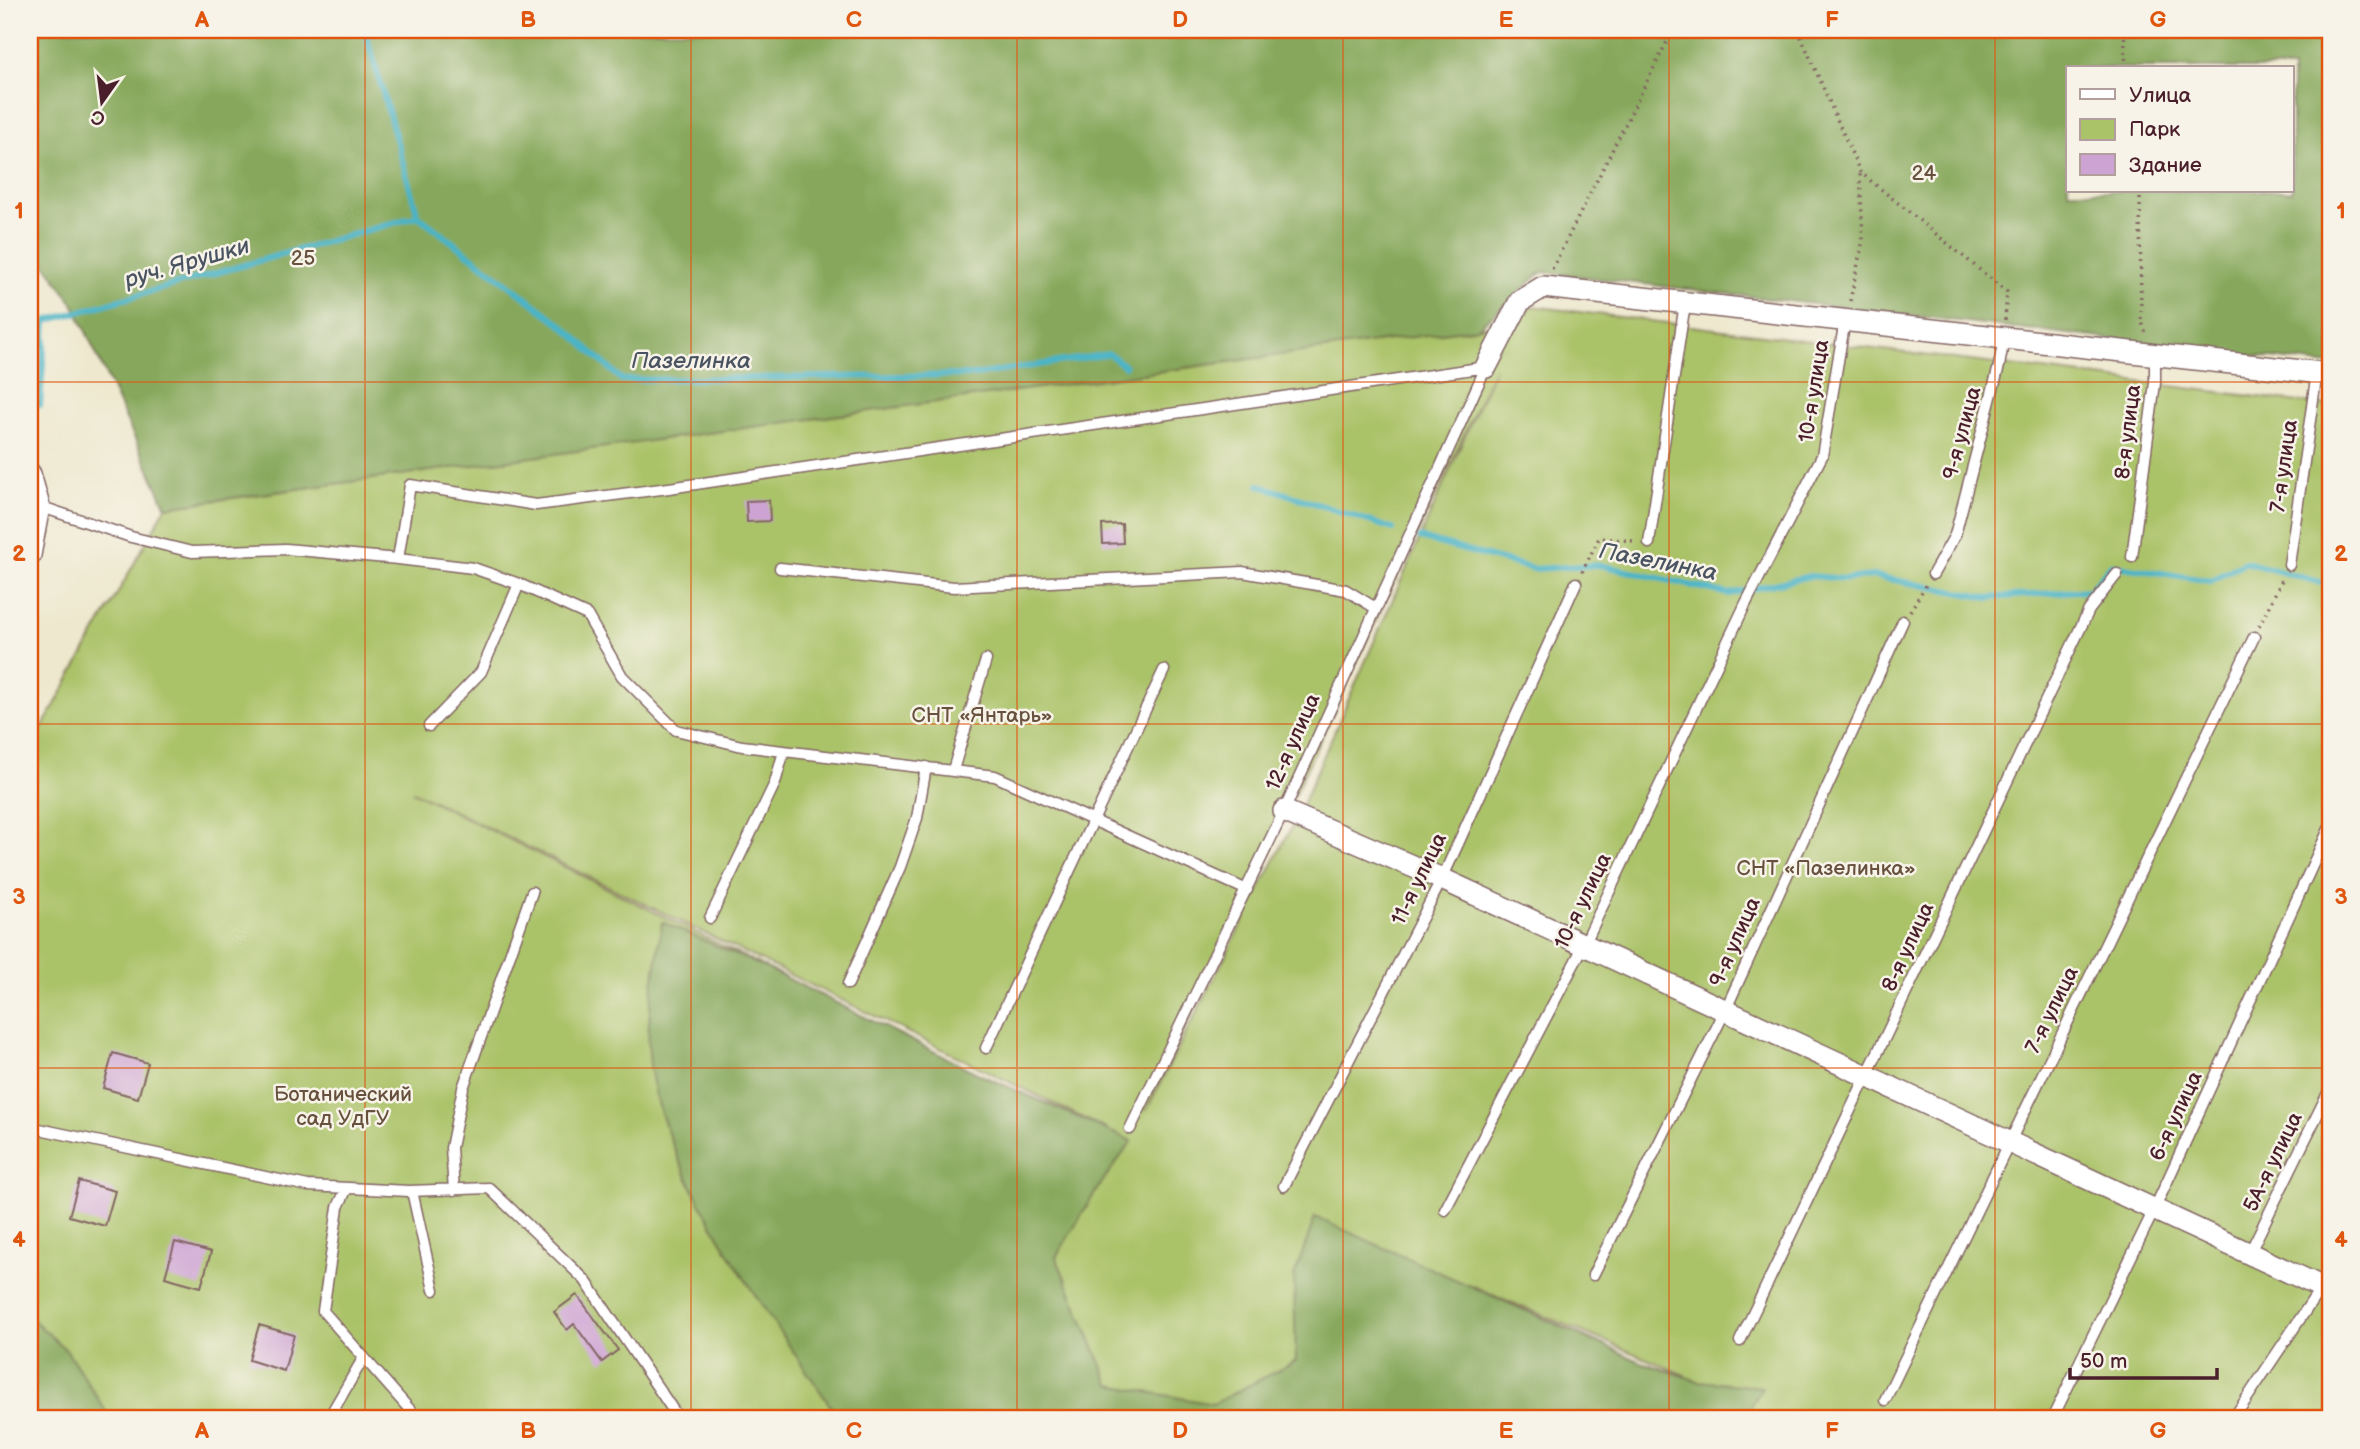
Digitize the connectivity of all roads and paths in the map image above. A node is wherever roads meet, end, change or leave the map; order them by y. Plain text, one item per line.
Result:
1 (1673, 30) edge
2 (1798, 30) edge
3 (2124, 30) edge
4 (2126, 66) edge
5 (1860, 172) junction
6 (2140, 192) edge
7 (1543, 287) junction
8 (1685, 303) junction
9 (1845, 320) junction
10 (2004, 338) junction
11 (2155, 354) junction
12 (1486, 367) junction
13 (2324, 373) edge
14 (30, 474) edge
15 (39, 506) junction
16 (1649, 543) joint
17 (30, 555) edge
18 (2132, 556) dead end
19 (398, 559) junction
20 (1589, 559) dead end
21 (2289, 565) joint
22 (780, 568) dead end
23 (1933, 574) dead end
24 (2117, 574) dead end
25 (1576, 583) dead end
26 (519, 584) junction
27 (1374, 607) junction
28 (1903, 621) dead end
29 (2254, 637) joint
30 (986, 660) dead end
31 (1164, 670) dead end
32 (429, 726) dead end
33 (785, 751) junction
34 (926, 766) junction
35 (953, 770) junction
36 (1284, 811) junction
37 (1095, 823) junction
38 (2330, 827) edge
39 (1442, 879) junction
40 (1247, 890) junction
41 (533, 892) dead end
42 (710, 918) dead end
43 (1584, 945) junction
44 (848, 984) dead end
45 (1725, 1011) junction
46 (986, 1048) dead end
47 (1868, 1077) junction
48 (2330, 1088) edge
49 (30, 1127) edge
50 (1130, 1129) dead end
51 (2010, 1143) junction
52 (1284, 1186) dead end
53 (346, 1188) junction
54 (454, 1190) junction
55 (412, 1191) junction
56 (1445, 1210) dead end
57 (2154, 1210) junction
58 (2250, 1252) junction
59 (1593, 1275) dead end
60 (2328, 1284) edge
61 (434, 1290) dead end
62 (1740, 1341) dead end
63 (364, 1357) junction
64 (1885, 1400) dead end
65 (328, 1419) edge
66 (418, 1419) edge
67 (679, 1419) edge
68 (2052, 1419) edge
69 (2233, 1419) edge

1 - 7 path
2 - 5 path
3 - 4 path
5 - 9 path
5 - 10 path
6 - 11 path
7 - 8 street
7 - 12 street
8 - 9 street
8 - 16 lane
9 - 10 street
9 - 43 lane, 10-я улица
10 - 11 street
10 - 23 lane, 9-я улица
11 - 13 street
11 - 18 lane, 8-я улица
12 - 19 lane
12 - 27 lane, 12-я улица
13 - 21 lane, 7-я улица
14 - 15 street
15 - 17 street
15 - 19 lane
16 - 20 path
19 - 26 lane
21 - 29 path
22 - 27 lane
24 - 47 lane, 8-я улица
25 - 39 lane, 11-я улица
26 - 32 lane
26 - 33 lane
27 - 36 lane, 12-я улица
28 - 45 lane, 9-я улица
29 - 51 lane, 7-я улица
30 - 35 lane
31 - 37 lane
33 - 34 lane
33 - 42 lane
34 - 35 lane
34 - 44 lane
35 - 37 lane
36 - 39 street
36 - 40 lane, 12-я улица
37 - 40 lane
37 - 46 lane
38 - 57 lane, 6-я улица
39 - 43 street
39 - 52 lane, 11-я улица
40 - 50 lane, 12-я улица
41 - 54 lane
43 - 45 street
43 - 56 lane, 10-я улица
45 - 47 street
45 - 59 lane, 9-я улица
47 - 51 street
47 - 62 lane, 8-я улица
48 - 58 lane, 5А-я улица
49 - 53 lane
51 - 57 street
51 - 64 lane, 7-я улица
53 - 55 lane
53 - 63 lane
54 - 55 lane
54 - 67 lane
55 - 61 lane
57 - 58 street
57 - 68 lane, 6-я улица
58 - 60 street
60 - 69 lane
63 - 65 lane
63 - 66 lane

